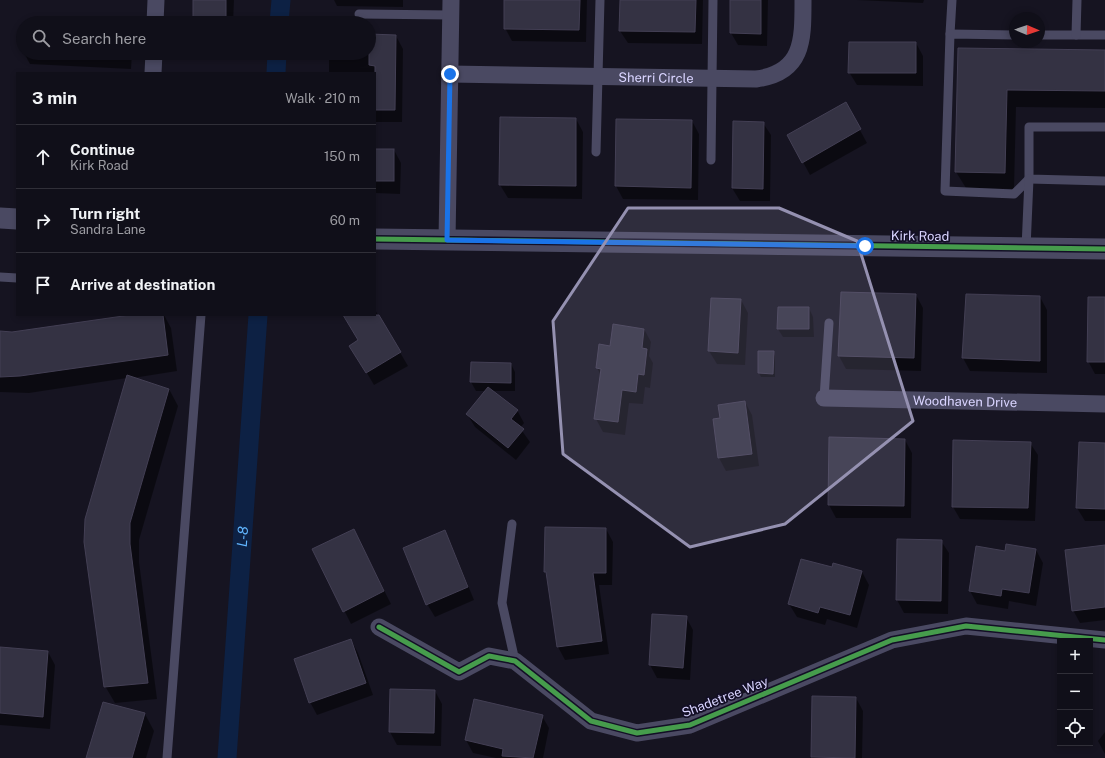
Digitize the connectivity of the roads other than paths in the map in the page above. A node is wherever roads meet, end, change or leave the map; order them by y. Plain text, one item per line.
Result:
1 (156, 0) edge
2 (600, 0) edge
3 (713, 0) edge
4 (803, 0) edge
5 (952, 0) edge
6 (1077, 0) edge
7 (451, 7) edge
8 (360, 14) dead end
9 (155, 16) edge
10 (950, 34) junction
11 (1009, 35) edge
12 (1045, 35) edge
13 (1076, 35) junction
14 (1105, 35) edge
15 (154, 60) edge
16 (153, 72) edge
17 (450, 74) junction
18 (598, 76) junction
19 (712, 78) junction
20 (1105, 127) edge
21 (596, 152) dead end
22 (711, 160) dead end
23 (1029, 179) junction
24 (1105, 181) edge
25 (0, 218) edge
26 (16, 219) edge
27 (376, 239) edge
28 (447, 240) junction
29 (1026, 248) junction
30 (1105, 249) edge
31 (0, 277) edge
32 (16, 278) edge
33 (201, 316) edge
34 (829, 323) dead end
35 (824, 398) joint
36 (1105, 404) edge
37 (512, 524) dead end
38 (379, 627) dead end
39 (1105, 640) edge
40 (514, 661) junction
41 (167, 758) edge

1 - 9 street
2 - 18 lane
3 - 19 lane
4 - 19 street, Sherri Circle
5 - 10 lane
6 - 13 lane
7 - 8 lane
7 - 17 street
10 - 11 lane
10 - 23 lane
12 - 13 lane
13 - 14 lane
15 - 16 street
17 - 18 street, Sherri Circle
17 - 28 street
18 - 19 street, Sherri Circle
18 - 21 lane
19 - 22 lane
20 - 23 lane
23 - 24 lane
23 - 29 lane
25 - 26 street
27 - 28 street, Kirk Road
28 - 29 street, Kirk Road
29 - 30 street, Kirk Road
31 - 32 lane
33 - 41 lane
34 - 35 lane
35 - 36 street, Woodhaven Drive
37 - 40 lane
38 - 40 street, Shadetree Way
39 - 40 street, Shadetree Way

